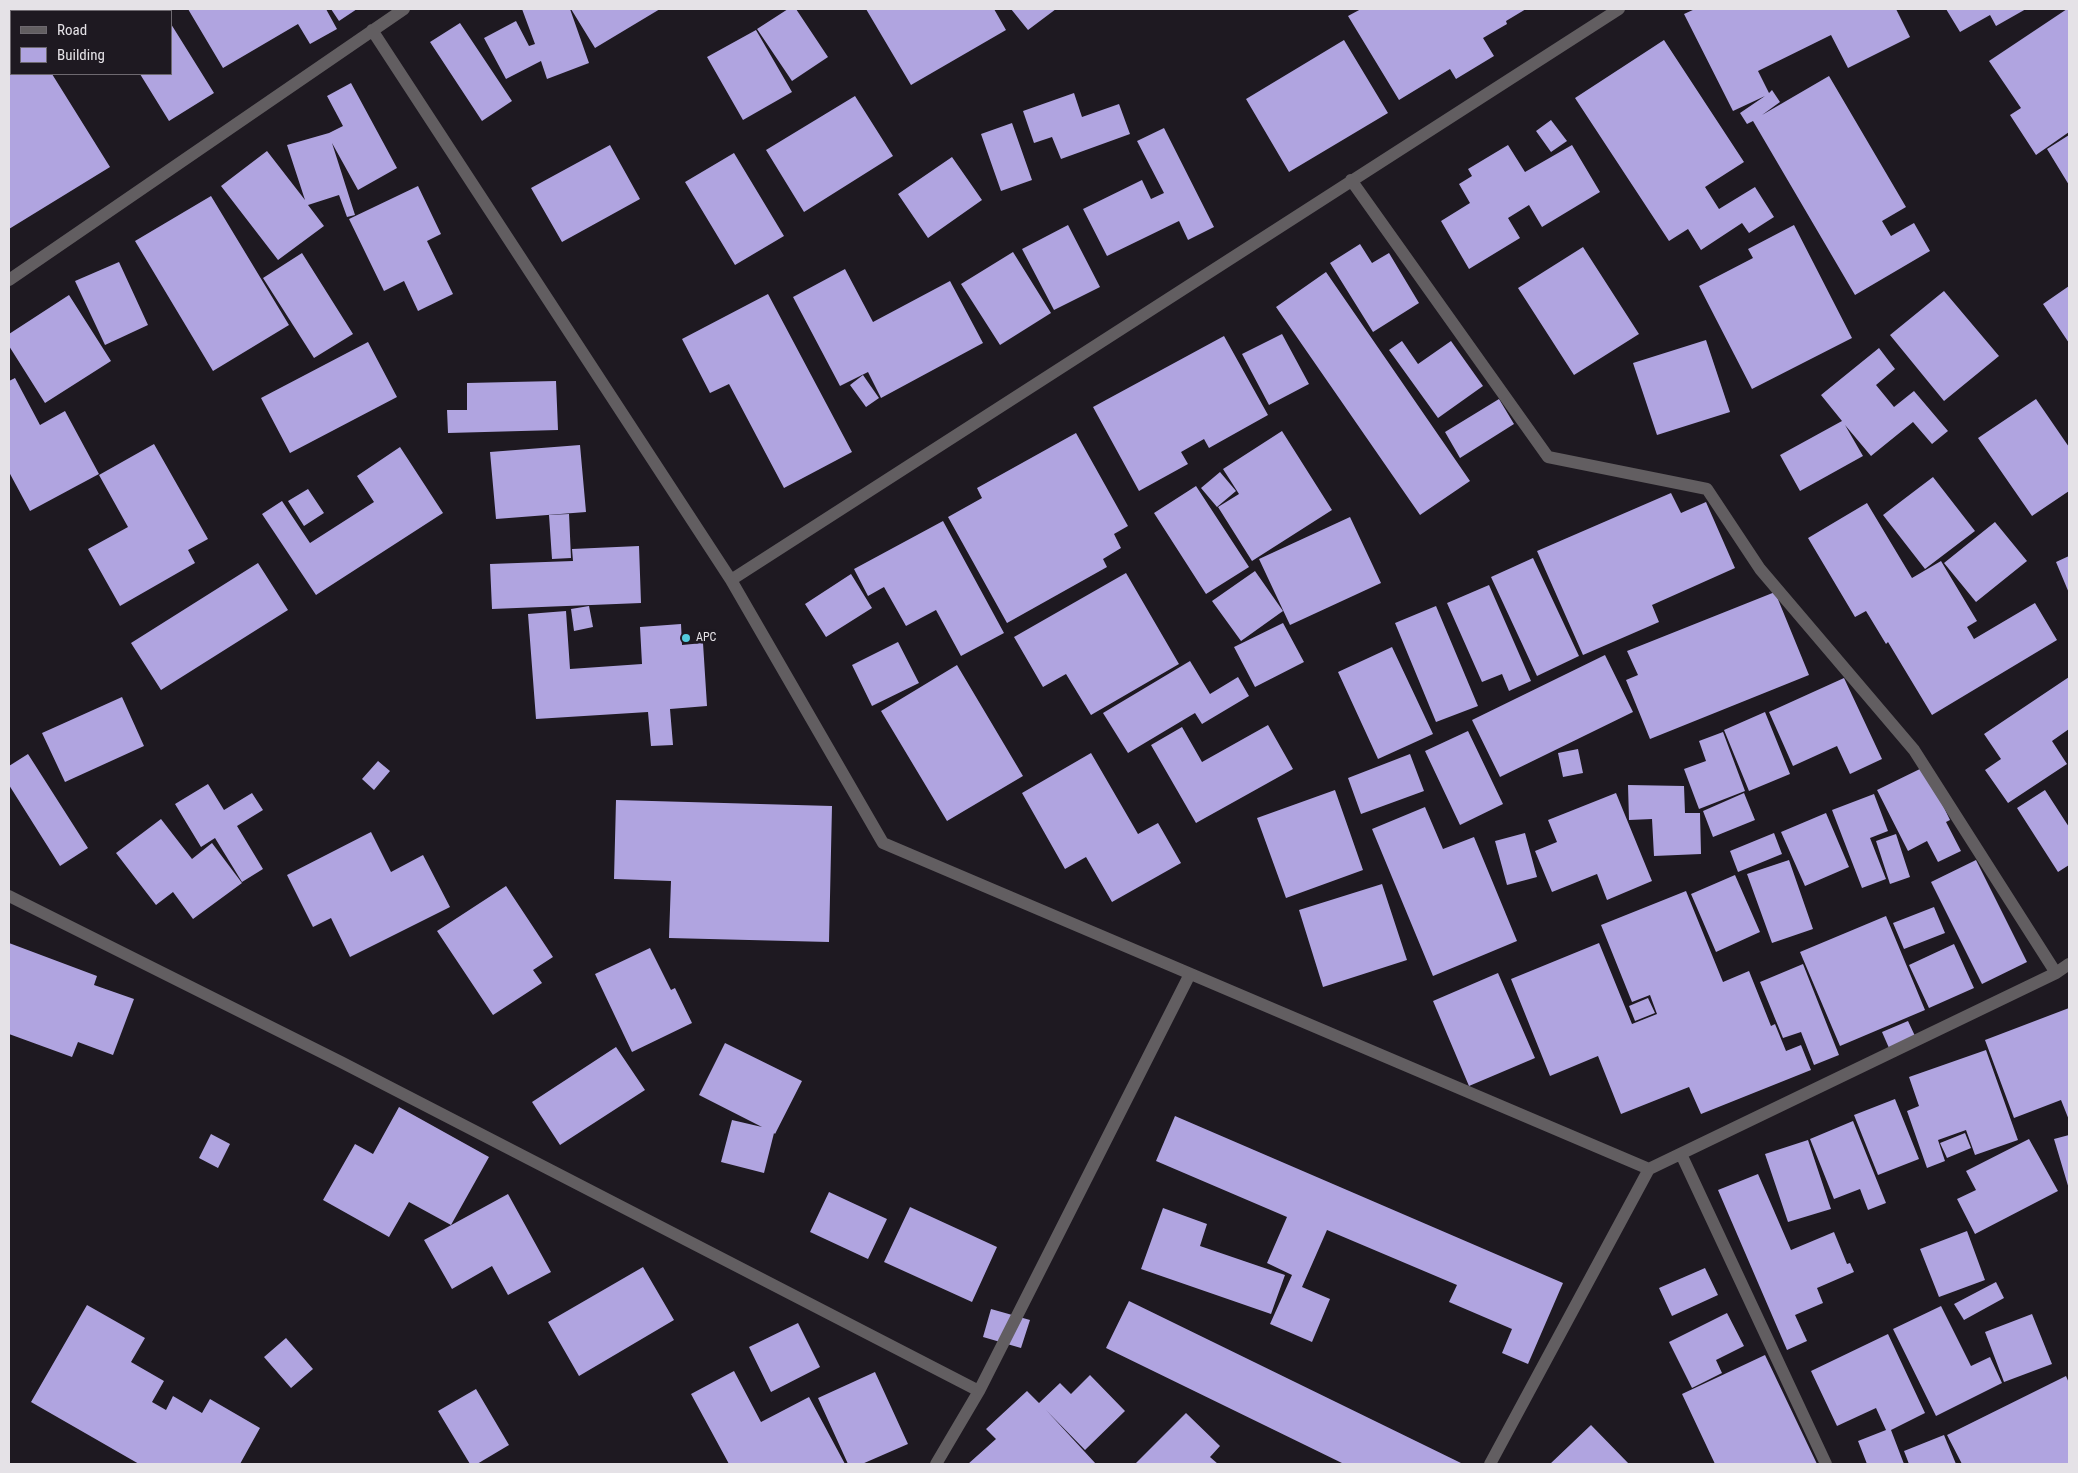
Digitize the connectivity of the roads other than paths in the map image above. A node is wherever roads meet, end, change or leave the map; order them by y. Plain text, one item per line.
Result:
1 (404, 9) edge
2 (1619, 9) edge
3 (1601, 13) edge
4 (372, 30) junction
5 (1351, 180) junction
6 (9, 280) edge
7 (731, 580) junction
8 (9, 896) edge
9 (2069, 964) edge
10 (2056, 973) junction
11 (1190, 974) junction
12 (1681, 1154) junction
13 (1649, 1170) junction
14 (979, 1391) junction
15 (936, 1464) edge
16 (1490, 1464) edge
17 (1826, 1464) edge

1 - 4 street
2 - 3 street
3 - 5 street
4 - 6 street
4 - 7 street
5 - 7 street
5 - 10 street
7 - 11 street
8 - 14 street
9 - 10 street
10 - 12 street
11 - 13 street
11 - 14 street
12 - 13 street
12 - 17 street
13 - 16 street
14 - 15 street

